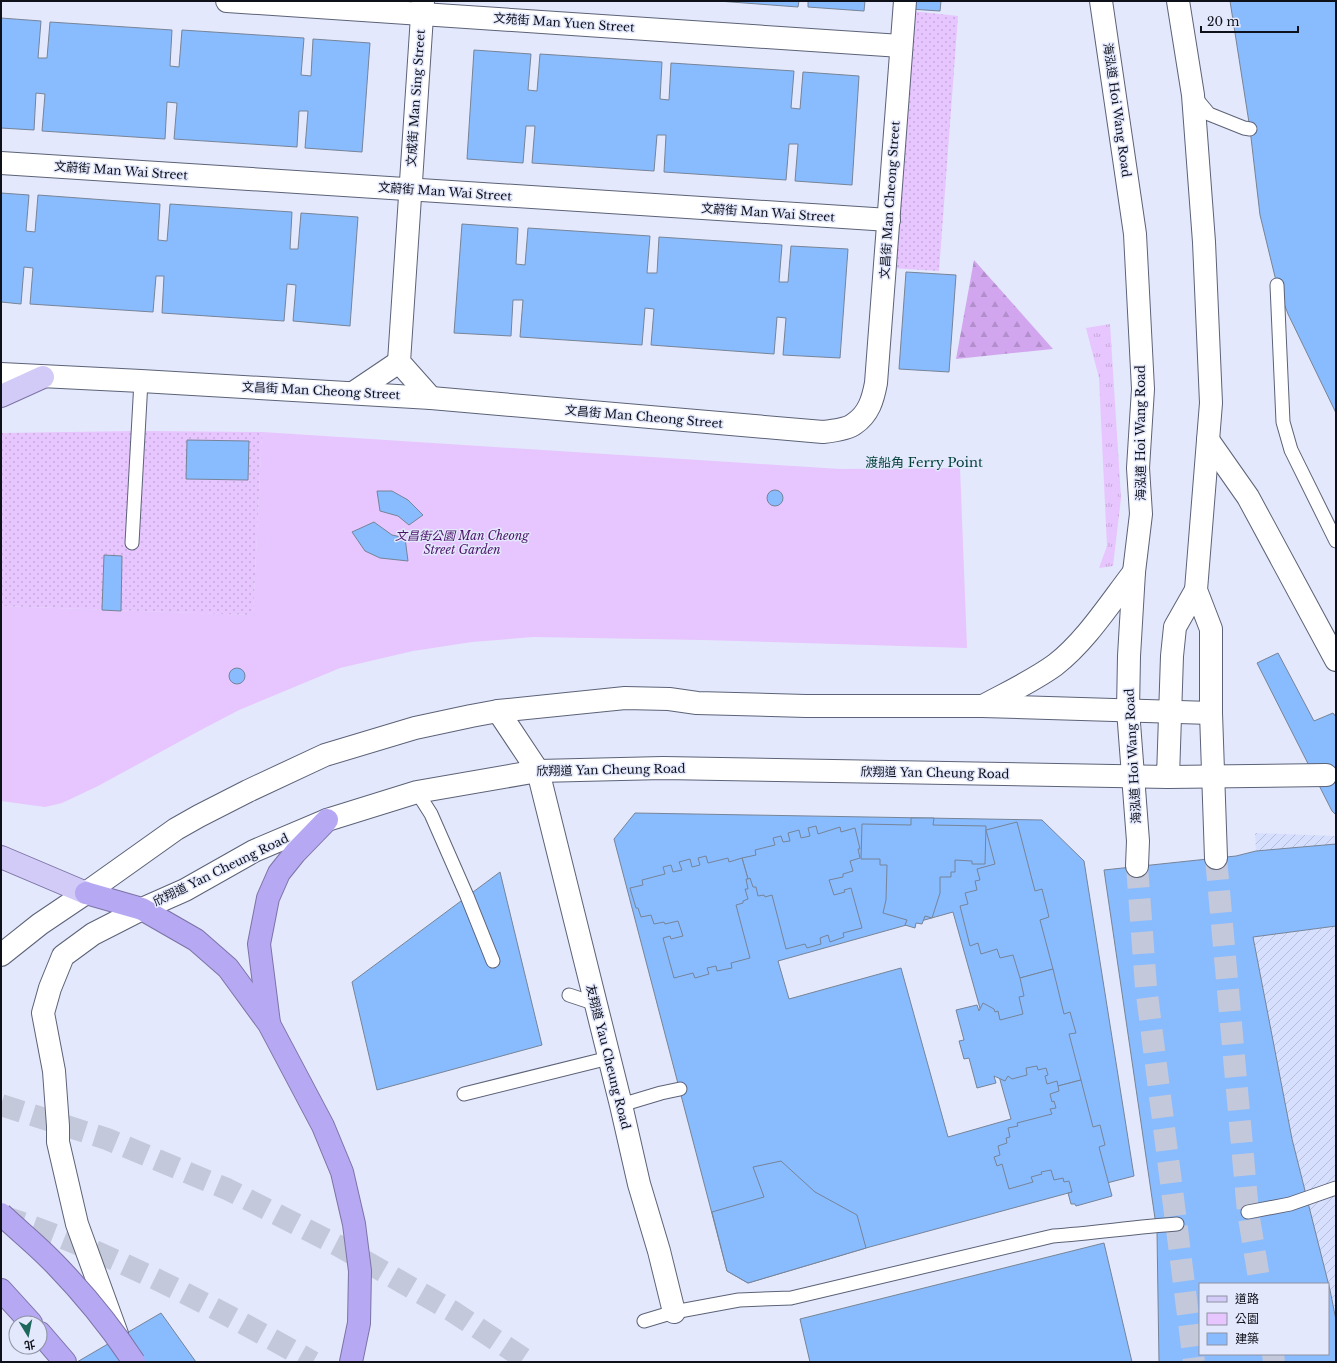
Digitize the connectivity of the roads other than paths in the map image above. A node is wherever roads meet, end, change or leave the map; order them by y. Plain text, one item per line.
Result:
1 (227, 1) edge
2 (905, 1) edge
3 (1101, 1) edge
4 (1178, 1) edge
5 (422, 7) edge
6 (901, 46) junction
7 (1193, 95) junction
8 (1250, 129) dead end
9 (1, 163) edge
10 (410, 190) junction
11 (888, 220) junction
12 (1277, 285) dead end
13 (399, 362) junction
14 (1, 374) edge
15 (43, 376) junction
16 (140, 381) junction
17 (353, 393) junction
18 (1, 396) edge
19 (431, 398) junction
20 (1208, 440) junction
21 (1336, 541) edge
22 (132, 543) dead end
23 (1134, 572) junction
24 (1196, 590) junction
25 (1336, 660) edge
26 (982, 706) junction
27 (1128, 710) junction
28 (498, 711) junction
29 (1171, 712) junction
30 (1211, 713) junction
31 (538, 771) junction
32 (1326, 775) dead end
33 (1132, 776) junction
34 (1168, 777) junction
35 (1213, 777) junction
36 (417, 792) junction
37 (327, 820) junction
38 (1, 857) edge
39 (1216, 858) tunnel mouth
40 (1136, 866) tunnel mouth
41 (86, 893) junction
42 (142, 909) junction
43 (1, 955) edge
44 (493, 961) dead end
45 (569, 995) dead end
46 (596, 1004) junction
47 (269, 1024) junction
48 (609, 1058) junction
49 (680, 1089) dead end
50 (464, 1094) dead end
51 (621, 1105) junction
52 (1336, 1188) edge
53 (1248, 1212) dead end
54 (1, 1214) edge
55 (1177, 1224) dead end
56 (1, 1290) edge
57 (674, 1312) junction
58 (24, 1315) edge
59 (644, 1321) dead end
60 (48, 1342) edge
61 (65, 1362) edge
62 (128, 1362) edge
63 (134, 1362) edge
64 (351, 1362) edge

1 - 5 street, 文苑街 Man Yuen Street
2 - 6 street, 文昌街 Man Cheong Street
3 - 23 street, 海泓道 Hoi Wang Road
4 - 7 street
5 - 6 street, 文苑街 Man Yuen Street
5 - 10 street, 文成街 Man Sing Street
6 - 11 street, 文昌街 Man Cheong Street
7 - 8 lane
7 - 20 street
9 - 10 street, 文蔚街 Man Wai Street
10 - 11 street, 文蔚街 Man Wai Street
10 - 13 street, 文成街 Man Sing Street
11 - 19 street, 文昌街 Man Cheong Street
12 - 21 lane
13 - 17 street
13 - 19 street
14 - 15 street, 文昌街 Man Cheong Street
15 - 16 street, 文昌街 Man Cheong Street
15 - 18 main road
16 - 17 street, 文昌街 Man Cheong Street
16 - 22 lane
17 - 19 street, 文昌街 Man Cheong Street
20 - 24 street
20 - 25 street
23 - 26 street
23 - 27 street, 海泓道 Hoi Wang Road
24 - 29 street
24 - 30 street
26 - 27 street
26 - 28 street
27 - 29 street
27 - 33 street, 海泓道 Hoi Wang Road
28 - 31 street
28 - 41 street
29 - 30 street
29 - 34 street
30 - 35 street
31 - 33 street, 欣翔道 Yan Cheung Road
31 - 36 street, 欣翔道 Yan Cheung Road
31 - 46 street, 友翔道 Yau Cheung Road
32 - 35 street, 欣翔道 Yan Cheung Road
33 - 34 street, 欣翔道 Yan Cheung Road
33 - 40 street, 海泓道 Hoi Wang Road
34 - 35 street, 欣翔道 Yan Cheung Road
35 - 39 street
36 - 37 street, 欣翔道 Yan Cheung Road
36 - 44 lane
37 - 42 street, 欣翔道 Yan Cheung Road
37 - 47 highway
38 - 41 main road
41 - 42 highway
41 - 43 street
42 - 47 highway
42 - 62 street, 欣翔道 Yan Cheung Road
45 - 46 lane
46 - 48 street, 友翔道 Yau Cheung Road
47 - 64 highway
48 - 50 lane
48 - 51 street, 友翔道 Yau Cheung Road
49 - 51 lane
51 - 57 street, 友翔道 Yau Cheung Road
52 - 53 lane
54 - 63 highway, bridge
55 - 57 lane
56 - 58 highway
57 - 59 lane
60 - 61 highway

